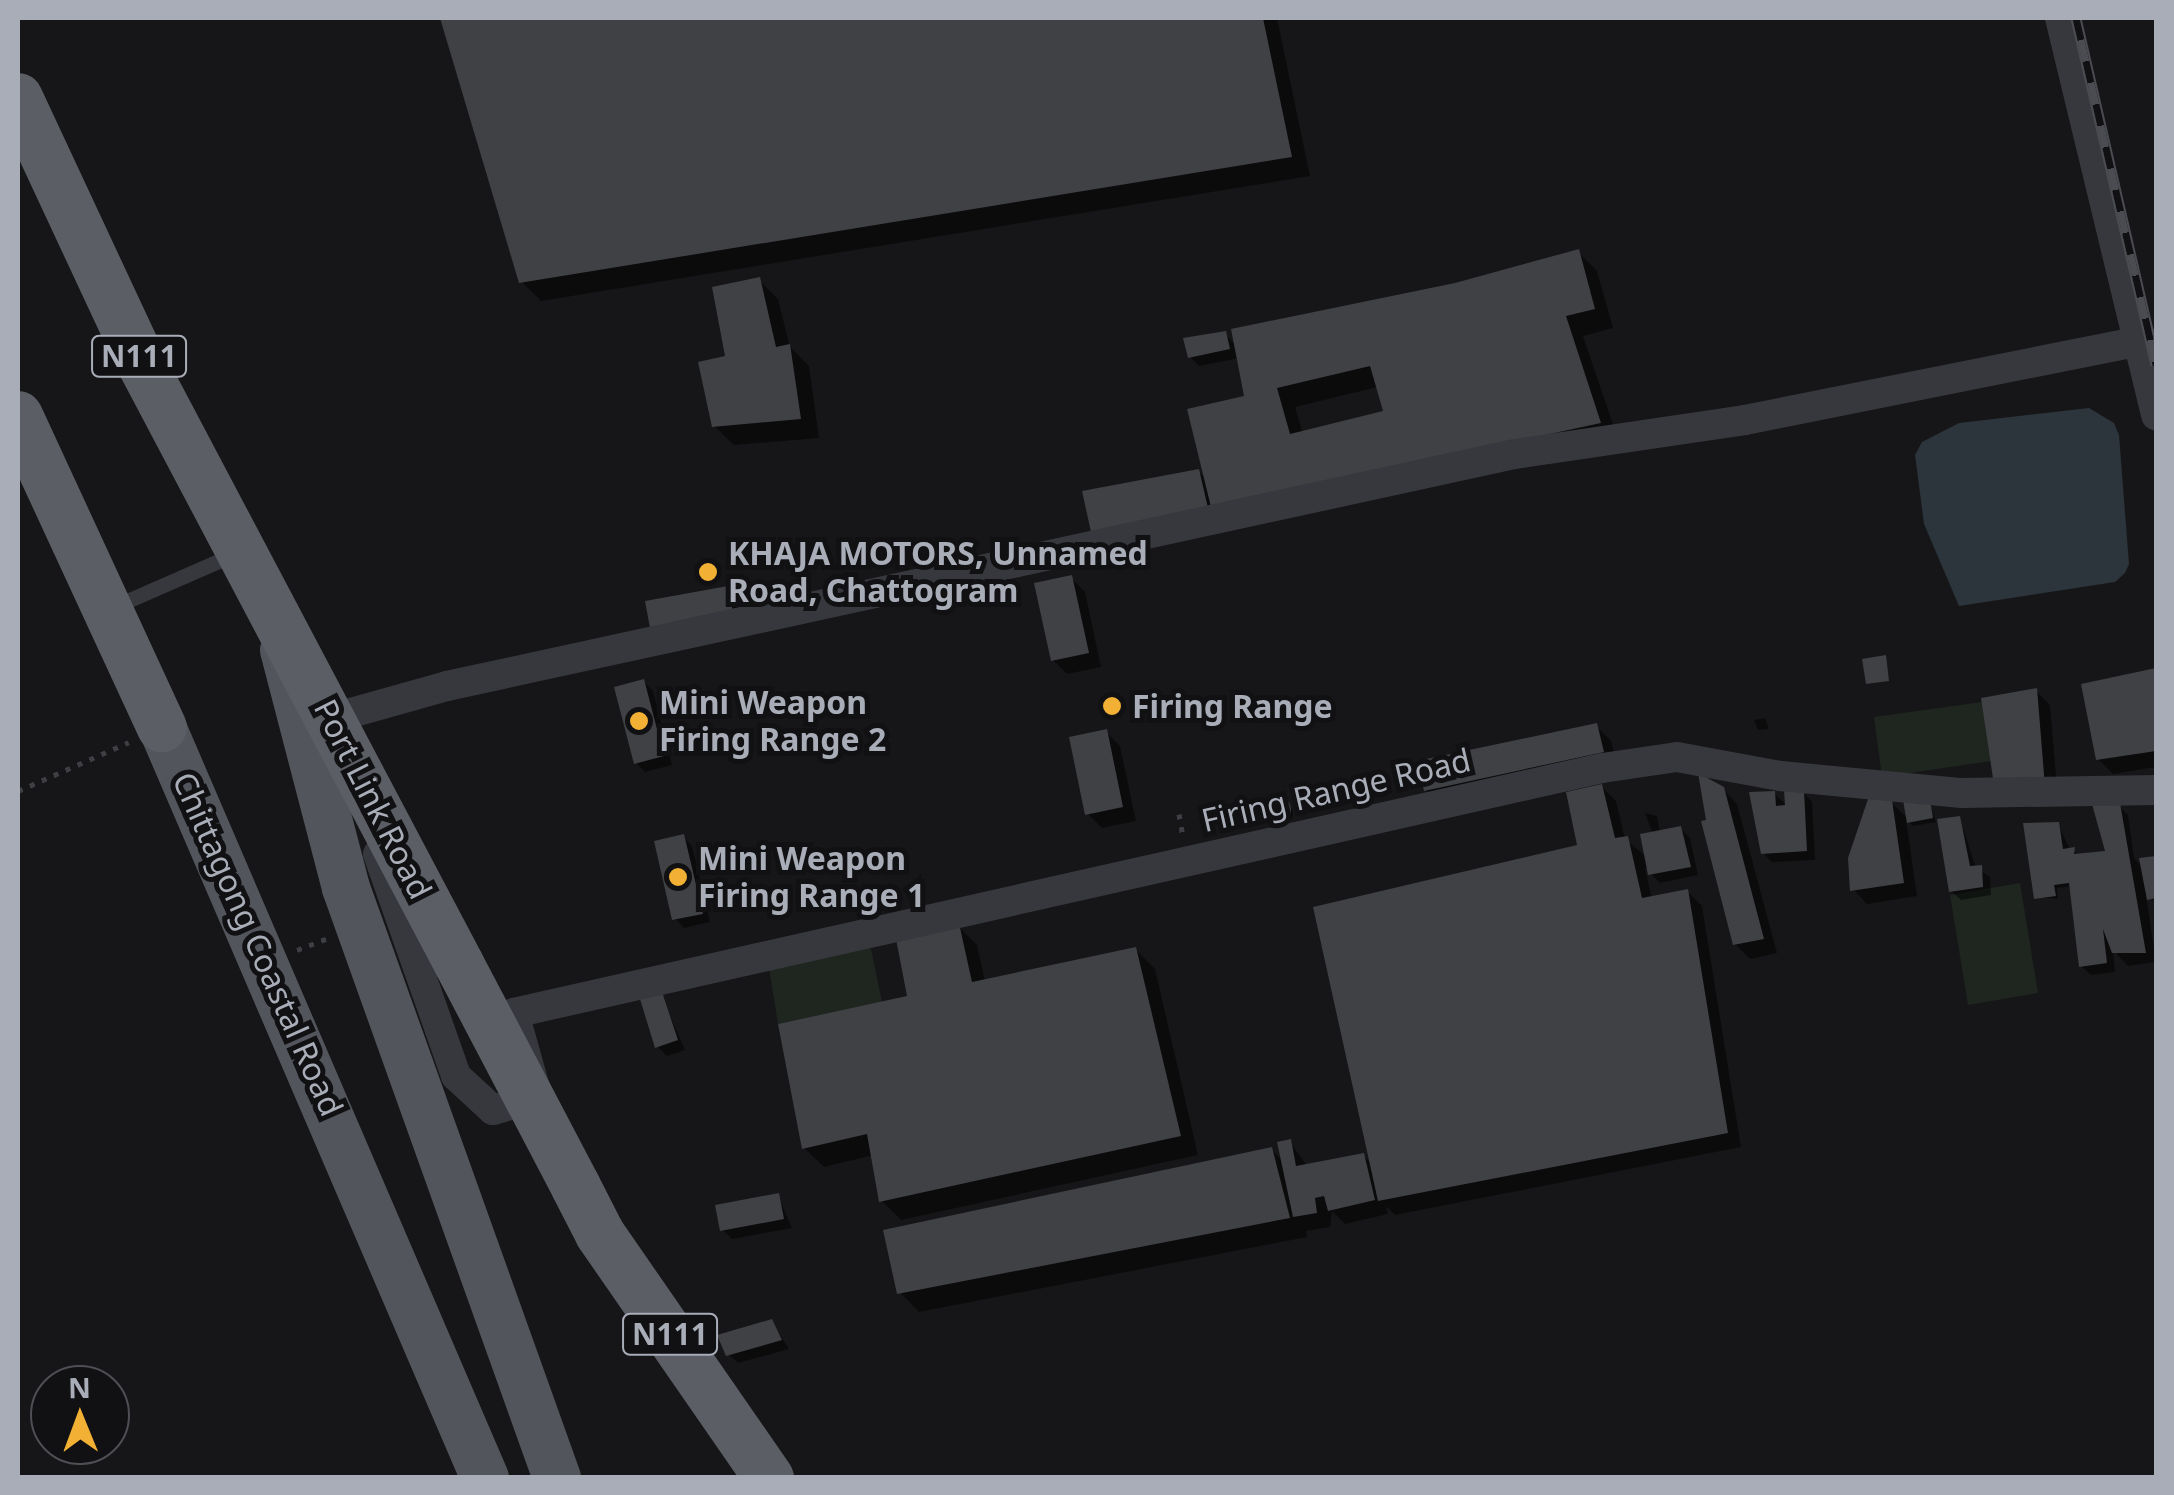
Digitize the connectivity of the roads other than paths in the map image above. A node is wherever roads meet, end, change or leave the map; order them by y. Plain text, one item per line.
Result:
1 (2060, 18) edge
2 (18, 98) edge
3 (2148, 344) edge
4 (18, 416) edge
5 (2156, 416) edge
6 (243, 551) junction
7 (108, 609) junction
8 (318, 724) junction
9 (162, 727) joint
10 (2156, 790) edge
11 (341, 814) junction
12 (485, 1478) edge
13 (557, 1478) edge
14 (769, 1478) edge

1 - 3 street
2 - 6 highway, Port Link Road / N111
3 - 5 street
3 - 8 street
4 - 7 highway, Chittagong Coastal Road
6 - 7 lane
6 - 8 highway, Port Link Road / N111
7 - 9 highway, Chittagong Coastal Road
8 - 11 main road
8 - 14 highway, Port Link Road / N111, bridge
9 - 12 main road, Chittagong Coastal Road
10 - 11 street, Firing Range Road
11 - 13 main road

